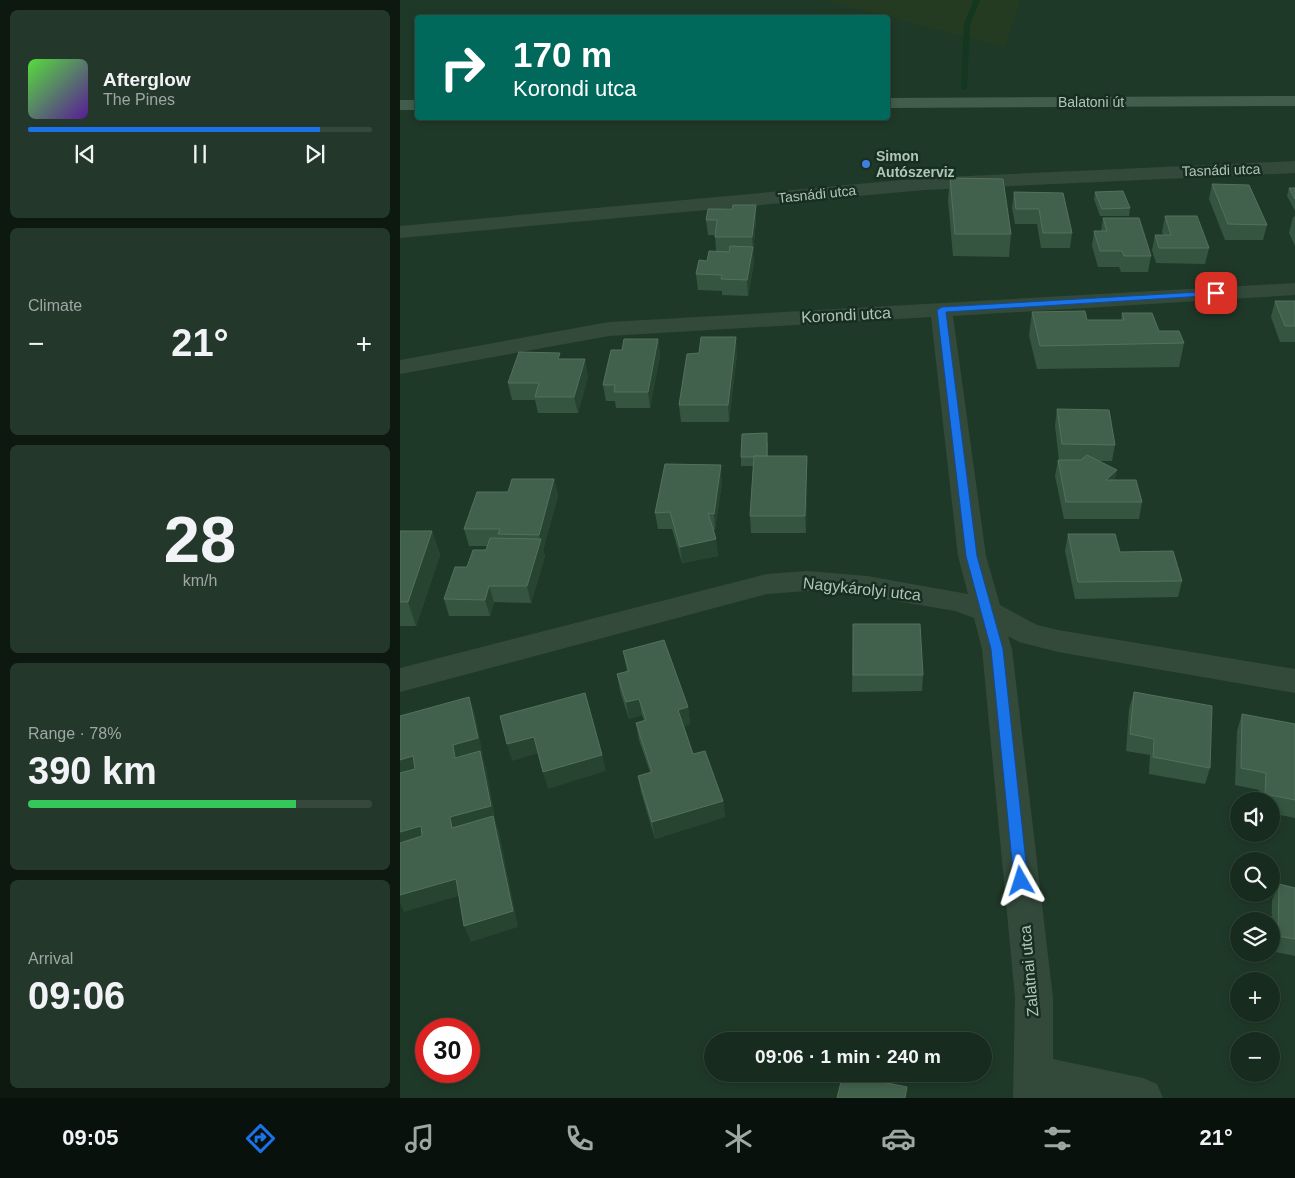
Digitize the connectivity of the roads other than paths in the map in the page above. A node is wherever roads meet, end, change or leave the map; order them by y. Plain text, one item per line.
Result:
1 (1295, 102) edge
2 (890, 103) edge
3 (400, 105) edge
4 (415, 105) edge
5 (1295, 167) edge
6 (400, 232) edge
7 (1295, 288) edge
8 (942, 310) junction
9 (400, 367) edge
10 (986, 610) junction
11 (400, 680) edge
12 (1295, 681) edge
13 (1034, 1086) edge
14 (1143, 1098) edge

1 - 2 main road, Balatoni út
3 - 4 main road
5 - 6 street, Tasnádi utca
7 - 8 street, Korondi utca
8 - 9 street, Korondi utca
8 - 10 street, Zalatnai utca
10 - 11 street, Nagykárolyi utca
10 - 12 street, Nagykárolyi utca
10 - 13 street, Zalatnai utca
13 - 14 street

